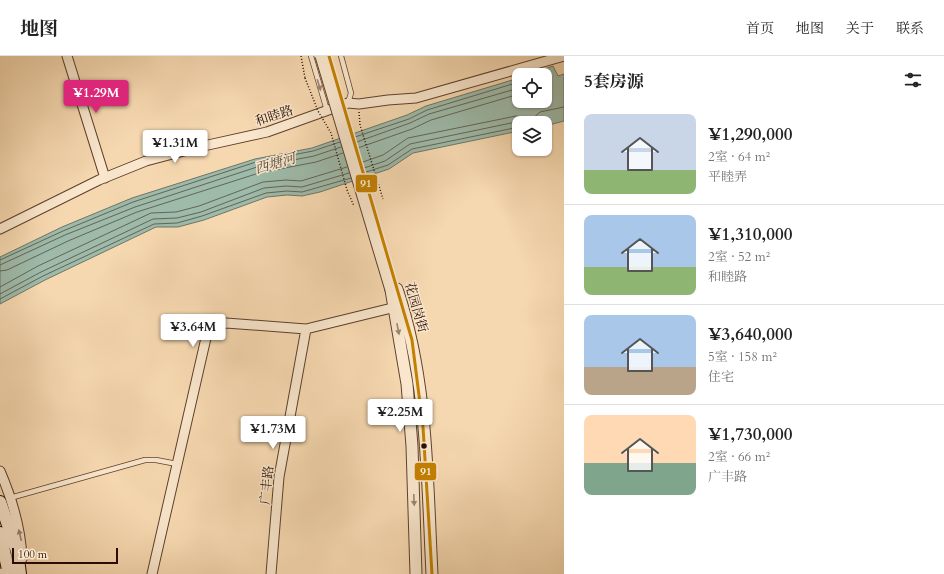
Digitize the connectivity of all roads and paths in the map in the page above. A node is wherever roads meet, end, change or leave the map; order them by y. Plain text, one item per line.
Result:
1 (67, 56) edge
2 (301, 56) edge
3 (311, 56) edge
4 (321, 56) edge
5 (329, 56) edge
6 (341, 56) edge
7 (529, 56) edge
8 (564, 56) edge
9 (530, 66) junction
10 (348, 103) junction
11 (359, 104) junction
12 (331, 110) junction
13 (105, 178) junction
14 (383, 199) dead end
15 (354, 206) dead end
16 (0, 229) edge
17 (394, 290) junction
18 (398, 307) junction
19 (306, 329) junction
20 (177, 464) junction
21 (0, 471) edge
22 (4, 502) edge
23 (0, 533) edge
24 (9, 574) edge
25 (22, 574) edge
26 (152, 574) edge
27 (271, 574) edge
28 (416, 574) edge
29 (432, 574) edge

1 - 13 street
2 - 15 path, bridge
3 -> 12 lane
4 - 17 street, 花园岗街, bridge
5 - 17 street, 花园岗街
6 - 10 lane
7 - 9 street
8 - 9 street, 和睦路
9 - 11 street, 和睦路
10 - 11 street, 和睦路
10 - 12 street, 和睦路
11 - 14 path
12 - 13 street, 和睦路
13 - 16 street, 和睦路
17 - 18 street, 花园岗街
18 - 19 street
18 -> 28 street, 花园岗街
18 - 29 street, 花园岗街
19 - 20 street
19 - 27 street, 广丰路
20 - 22 lane
20 - 26 street
21 - 22 street
25 -> 22 main road
23 - 24 main road

